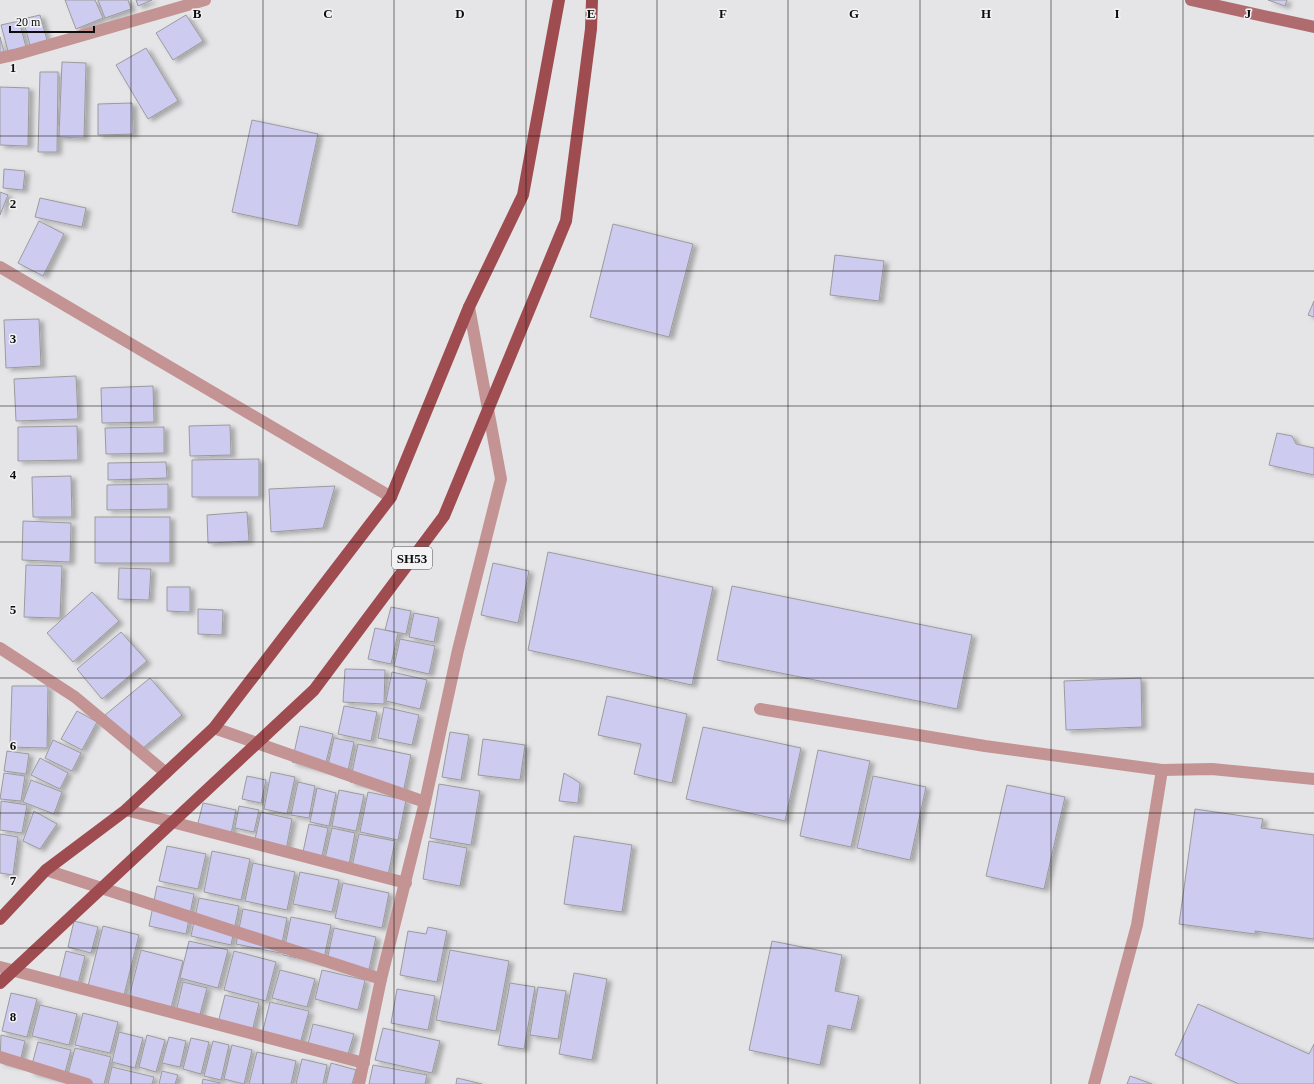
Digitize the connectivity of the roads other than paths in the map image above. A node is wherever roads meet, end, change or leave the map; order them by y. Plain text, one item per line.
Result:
1 (205, 0) edge
2 (559, 0) edge
3 (592, 0) edge
4 (1191, 0) edge
5 (1314, 27) edge
6 (0, 58) edge
7 (0, 266) edge
8 (469, 307) junction
9 (488, 410) junction
10 (391, 497) junction
11 (0, 648) edge
12 (760, 709) dead end
13 (214, 728) junction
14 (257, 743) junction
15 (1162, 770) junction
16 (166, 773) junction
17 (1314, 779) edge
18 (425, 802) junction
19 (126, 810) junction
20 (172, 822) junction
21 (46, 870) junction
22 (406, 883) junction
23 (102, 888) junction
24 (0, 919) edge
25 (0, 967) edge
26 (14, 970) junction
27 (381, 979) junction
28 (0, 984) edge
29 (0, 1057) edge
30 (364, 1063) junction
31 (87, 1084) edge
32 (359, 1084) edge
33 (1094, 1084) edge

1 - 6 street
2 - 8 main road
3 - 9 main road, SH53
4 - 5 street
7 - 10 street
8 - 9 street
8 - 10 main road
9 - 14 main road, SH53
9 - 18 street
10 - 13 main road
11 - 16 street
12 - 15 street
13 - 14 street
13 - 16 main road
14 - 18 street
14 - 20 main road, SH53
15 - 17 street
15 - 33 street
16 - 19 main road
18 - 22 street
19 - 20 street
19 - 21 main road
20 - 22 street
20 - 23 main road, SH53
21 - 23 street
21 - 24 main road
22 - 27 street
23 - 26 main road, SH53
23 - 27 street
25 - 26 street
26 - 28 main road, SH53
26 - 30 street
27 - 30 street
29 - 31 street
30 - 32 street

